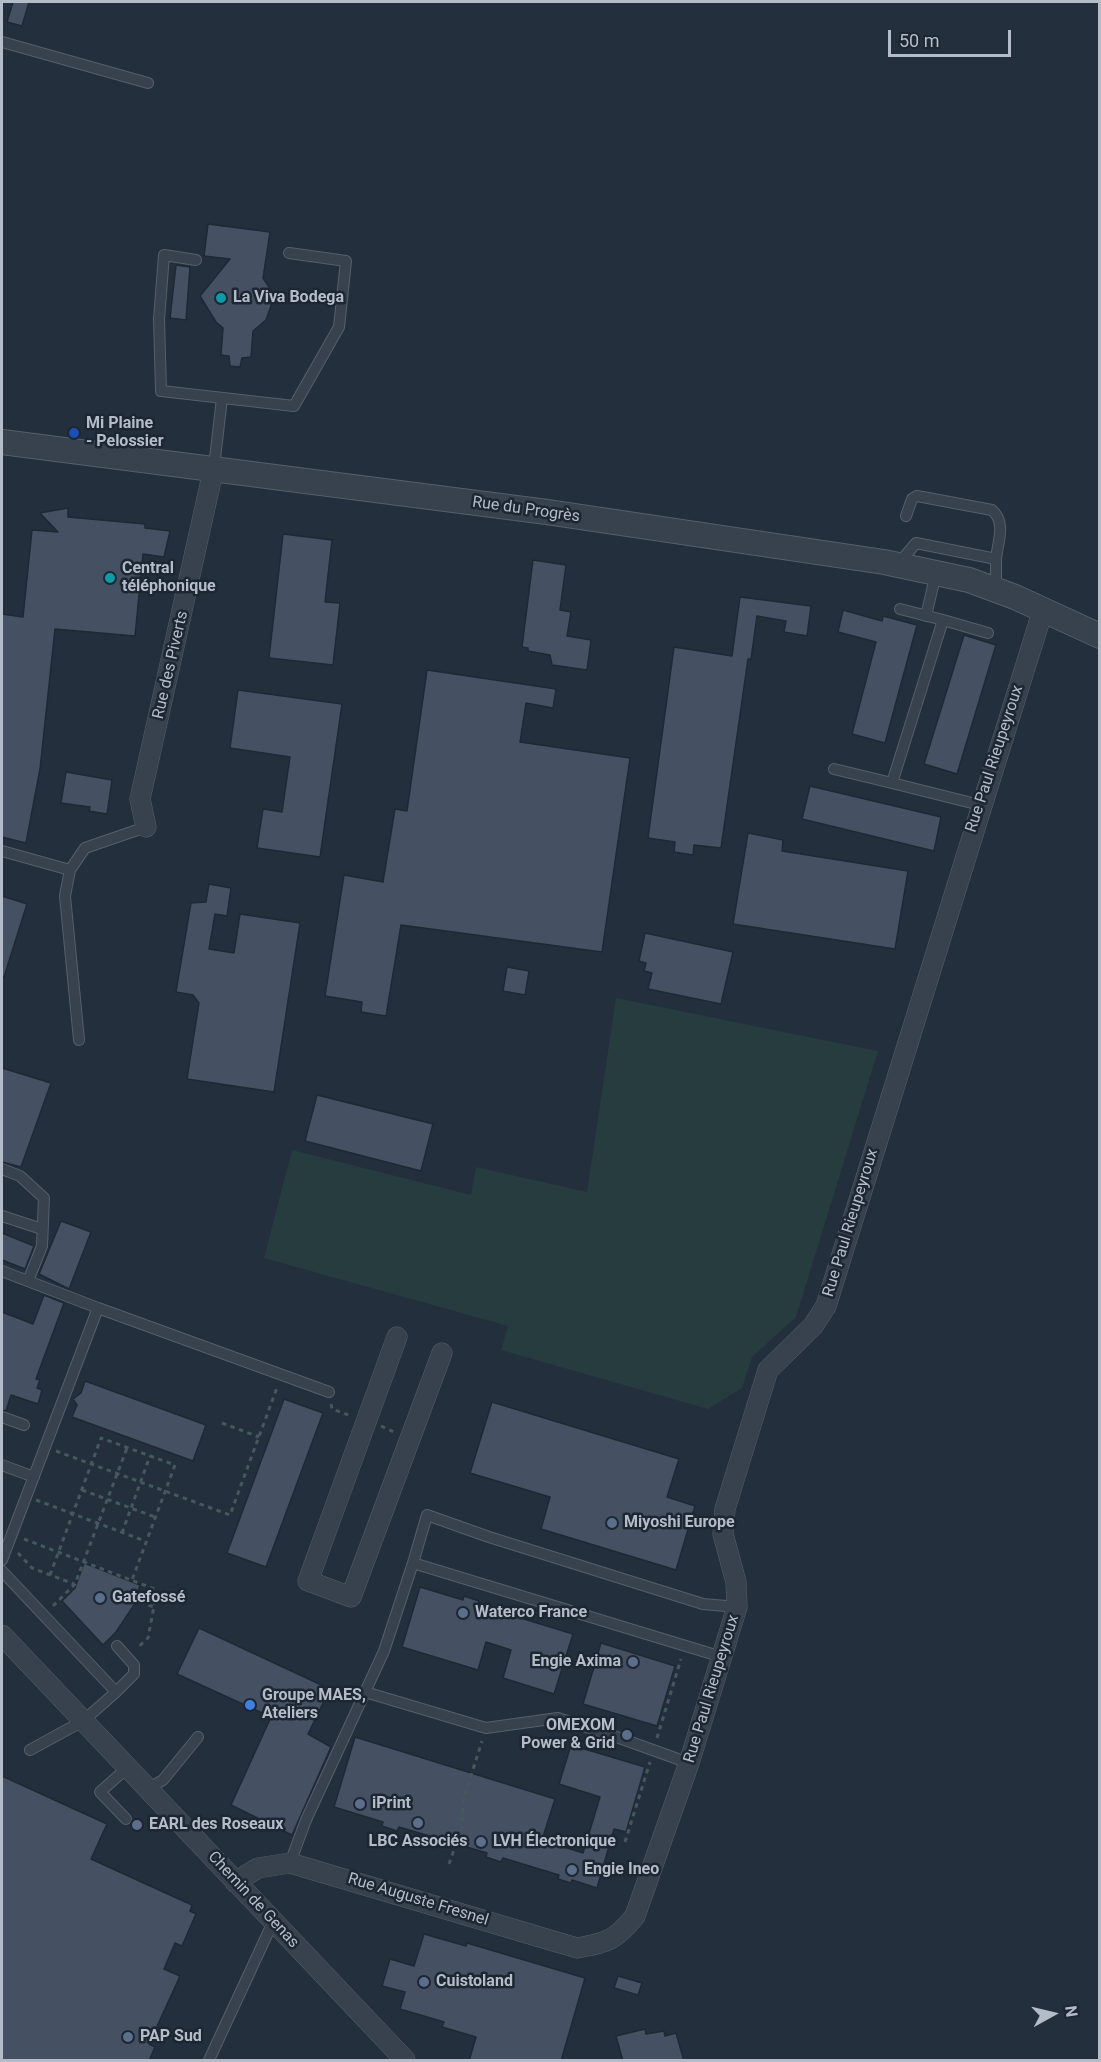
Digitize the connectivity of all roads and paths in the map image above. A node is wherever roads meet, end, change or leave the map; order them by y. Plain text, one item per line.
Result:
1 (2, 42) edge
2 (148, 83) dead end
3 (289, 253) dead end
4 (196, 260) dead end
5 (222, 398) junction
6 (2, 442) edge
7 (214, 467) junction
8 (906, 516) dead end
9 (996, 559) junction
10 (903, 567) junction
11 (936, 573) junction
12 (996, 590) junction
13 (900, 609) dead end
14 (1043, 610) junction
15 (926, 616) junction
16 (943, 620) junction
17 (988, 633) dead end
18 (1100, 636) edge
19 (834, 770) dead end
20 (892, 783) junction
21 (980, 806) junction
22 (146, 827) joint
23 (2, 851) edge
24 (70, 870) junction
25 (79, 1040) dead end
26 (2, 1169) edge
27 (2, 1216) edge
28 (42, 1229) junction
29 (2, 1271) edge
30 (28, 1281) junction
31 (98, 1308) junction
32 (397, 1337) dead end
33 (442, 1353) dead end
34 (282, 1375) junction
35 (329, 1392) dead end
36 (2, 1418) edge
37 (222, 1423) dead end
38 (24, 1425) dead end
39 (259, 1437) junction
40 (46, 1447) junction
41 (127, 1447) junction
42 (150, 1456) junction
43 (92, 1464) junction
44 (2, 1465) edge
45 (117, 1473) junction
46 (34, 1477) junction
47 (141, 1482) junction
48 (82, 1490) junction
49 (165, 1491) junction
50 (26, 1497) junction
51 (107, 1500) junction
52 (131, 1508) junction
53 (73, 1514) junction
54 (155, 1517) junction
55 (98, 1524) junction
56 (122, 1533) junction
57 (11, 1535) junction
58 (146, 1542) junction
59 (7, 1546) junction
60 (58, 1552) junction
61 (2, 1560) edge
62 (84, 1562) junction
63 (413, 1563) junction
64 (2, 1571) edge
65 (50, 1575) junction
66 (132, 1580) junction
67 (75, 1584) junction
68 (140, 1602) dead end
69 (154, 1607) junction
70 (737, 1607) junction
71 (43, 1615) junction
72 (2, 1635) edge
73 (117, 1646) dead end
74 (127, 1657) junction
75 (722, 1657) junction
76 (116, 1692) junction
77 (365, 1692) junction
78 (83, 1721) junction
79 (486, 1728) junction
80 (599, 1731) dead end
81 (611, 1735) dead end
82 (198, 1737) dead end
83 (30, 1750) dead end
84 (689, 1763) junction
85 (127, 1768) junction
86 (147, 1789) junction
87 (126, 1819) dead end
88 (290, 1863) junction
89 (449, 1864) dead end
90 (235, 1882) junction
91 (273, 1922) junction
92 (603, 1944) joint
93 (208, 2061) edge
94 (405, 2061) edge

1 - 2 lane
3 - 5 lane
4 - 5 lane
5 - 7 lane
6 - 7 street, Rue du Progrès
7 - 10 street, Rue du Progrès
7 - 22 street, Rue des Piverts
8 - 9 lane
9 - 10 lane
9 - 12 lane
10 - 11 street, Rue du Progrès
11 - 12 street, Rue du Progrès
11 - 15 lane
12 - 14 street, Rue du Progrès
13 - 15 lane
14 - 18 street, Rue du Progrès
14 - 21 street, Rue Paul Rieupeyroux
15 - 16 lane
16 - 17 lane
16 - 20 lane
19 - 20 lane
20 - 21 lane
21 - 70 street, Rue Paul Rieupeyroux
22 - 24 lane
23 - 24 lane
24 - 25 lane
26 - 28 lane
27 - 28 lane
28 - 30 lane
29 - 30 lane
30 - 31 lane
31 - 34 lane
31 - 40 lane
32 - 33 street
34 - 35 lane
34 - 39 path
36 - 38 lane
37 - 39 path
39 - 49 path
40 - 43 path
40 - 46 lane
41 - 42 path
41 - 43 path
41 - 45 path
42 - 47 path
42 - 49 path
43 - 45 path
43 - 48 path
44 - 46 lane
45 - 47 path
45 - 51 path
46 - 50 lane
47 - 49 path
47 - 52 path
48 - 51 path
48 - 53 path
49 - 54 path
50 - 53 path
50 - 57 lane
51 - 52 path
51 - 55 path
52 - 54 path
52 - 56 path
53 - 55 path
53 - 60 path
54 - 58 path
55 - 56 path
55 - 62 path
56 - 58 path
57 - 59 lane
57 - 60 path
58 - 66 path
59 - 61 lane
59 - 65 path
60 - 62 path
60 - 65 path
62 - 66 path
62 - 67 path
63 - 70 lane
63 - 75 lane
63 - 77 lane
64 - 71 lane
65 - 67 path
66 - 69 path
67 - 71 path
68 - 69 path
69 - 74 path
70 - 75 street, Rue Paul Rieupeyroux
71 - 76 lane
72 - 78 street, Chemin de Genas
73 - 74 lane
74 - 76 lane
75 - 84 street, Rue Paul Rieupeyroux
76 - 78 lane
77 - 79 lane
77 - 88 lane
78 - 83 lane
78 - 85 street, Chemin de Genas
79 - 80 lane
79 - 89 path
81 - 84 lane
82 - 86 lane
84 - 92 street, Rue Paul Rieupeyroux
85 - 86 street, Chemin de Genas
85 - 87 lane
86 - 90 street, Chemin de Genas
88 - 90 street, Rue Auguste Fresnel
88 - 92 street, Rue Auguste Fresnel
90 - 91 street, Chemin de Genas
91 - 93 lane
91 - 94 street, Chemin de Genas

